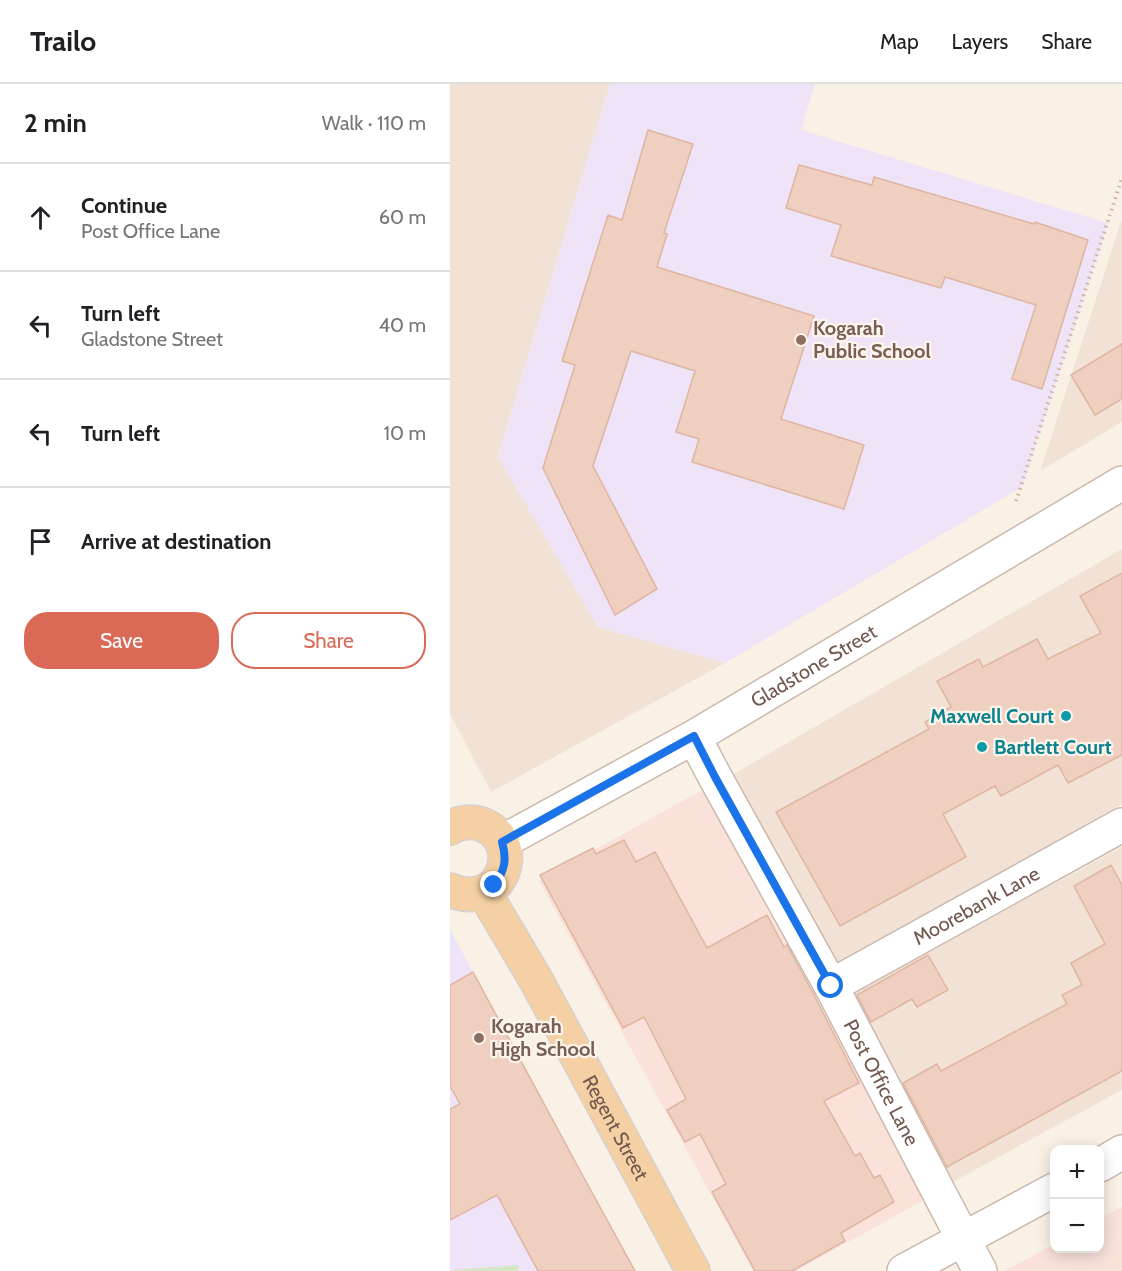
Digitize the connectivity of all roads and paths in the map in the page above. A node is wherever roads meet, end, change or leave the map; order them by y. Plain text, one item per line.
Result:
1 (1122, 178) edge
2 (1122, 483) edge
3 (1016, 501) dead end
4 (694, 736) junction
5 (451, 824) edge
6 (1122, 825) edge
7 (502, 842) junction
8 (450, 890) edge
9 (484, 892) junction
10 (831, 986) junction
11 (1122, 1152) edge
12 (1104, 1163) edge
13 (1050, 1192) edge
14 (963, 1240) junction
15 (693, 1271) edge
16 (904, 1271) edge
17 (980, 1271) edge

1 - 3 path
2 - 4 street, Gladstone Street
4 - 7 street, Gladstone Street
4 - 10 street, Post Office Lane
5 - 7 main road
6 - 10 street, Moorebank Lane
7 - 9 main road
8 - 9 main road
9 - 15 main road, Regent Street
10 - 14 street, Post Office Lane
11 - 12 street
13 - 14 street
14 - 16 street
14 - 17 street, Post Office Lane

